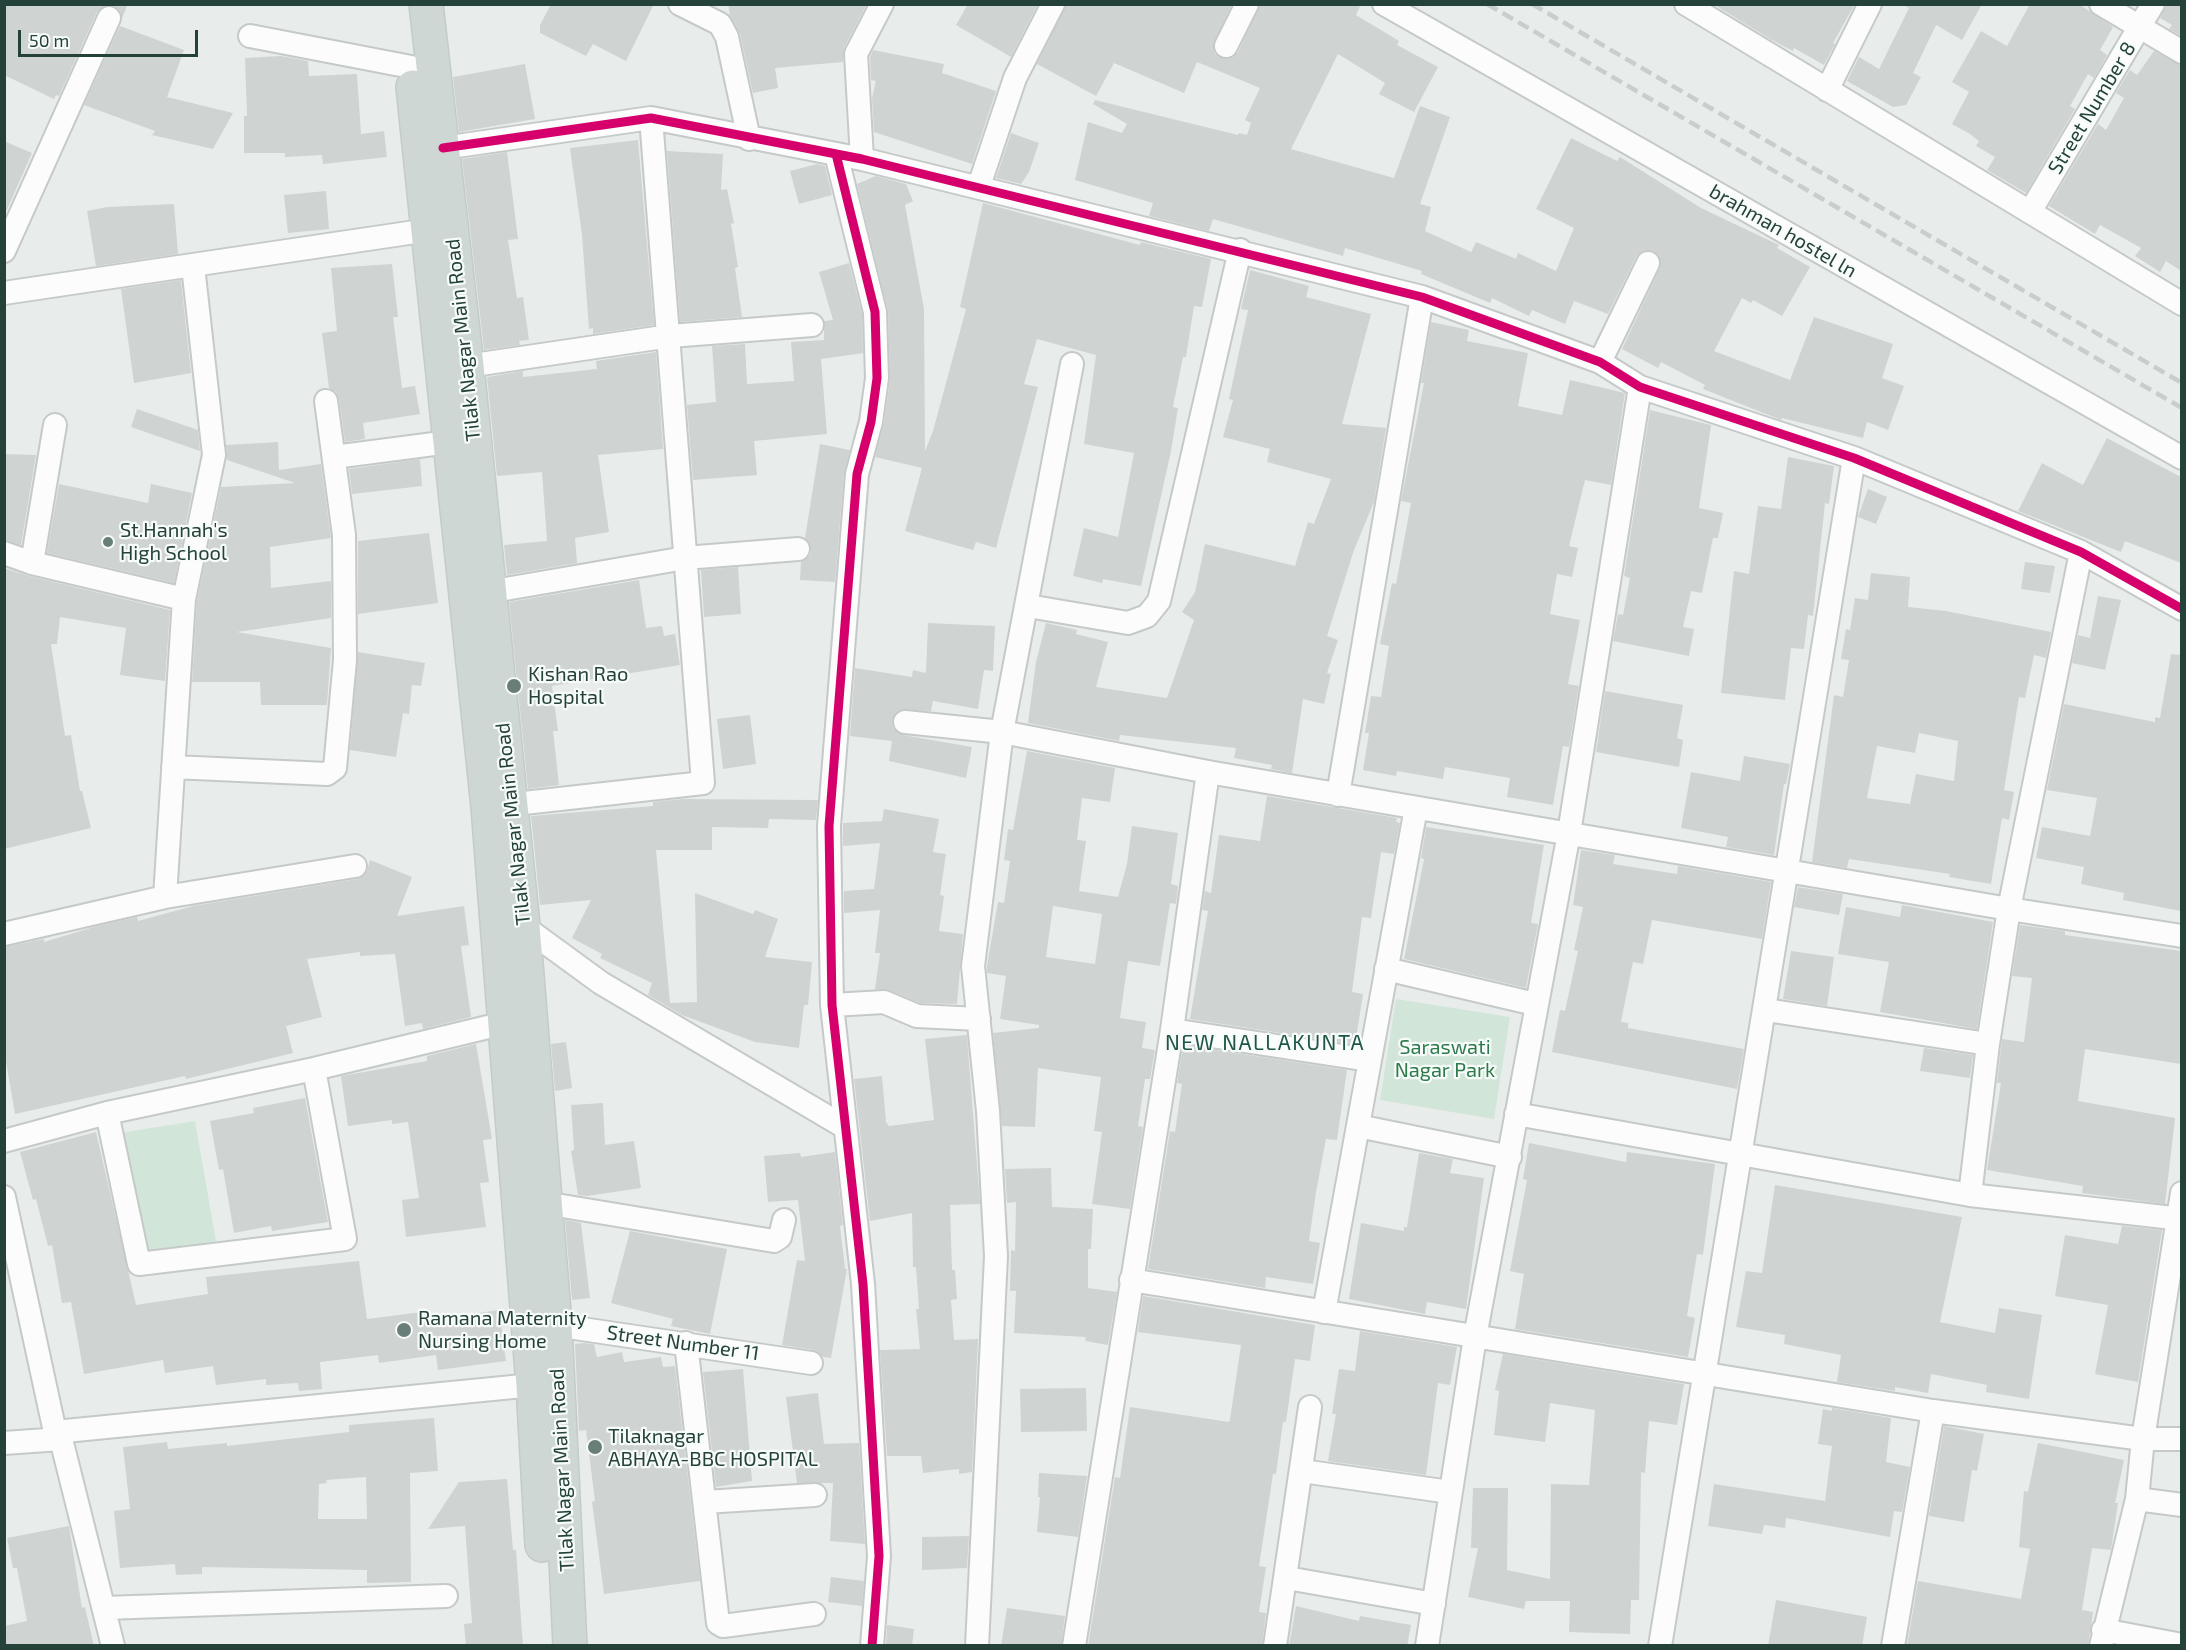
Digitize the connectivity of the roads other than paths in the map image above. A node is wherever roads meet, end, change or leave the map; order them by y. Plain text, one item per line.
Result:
1 (405, 4) edge
2 (426, 4) edge
3 (680, 4) edge
4 (882, 4) edge
5 (1053, 4) edge
6 (1247, 4) edge
7 (1384, 4) edge
8 (1686, 4) edge
9 (1870, 4) edge
10 (2101, 4) edge
11 (2153, 4) edge
12 (109, 18) dead end
13 (2140, 28) junction
14 (250, 36) dead end
15 (1226, 46) dead end
16 (2181, 52) edge
17 (411, 67) junction
18 (1827, 90) junction
19 (651, 118) junction
20 (749, 139) junction
21 (443, 148) junction
22 (836, 154) junction
23 (862, 159) junction
24 (979, 186) junction
25 (2030, 212) junction
26 (440, 229) junction
27 (1240, 250) junction
28 (4, 251) edge
29 (1648, 263) dead end
30 (193, 266) junction
31 (4, 293) edge
32 (1422, 297) junction
33 (2181, 304) edge
34 (812, 325) dead end
35 (670, 336) junction
36 (1600, 362) junction
37 (1072, 364) dead end
38 (467, 366) junction
39 (1640, 387) junction
40 (326, 400) dead end
41 (55, 425) dead end
42 (449, 442) junction
43 (334, 457) junction
44 (1854, 458) junction
45 (2181, 458) edge
46 (798, 549) dead end
47 (2081, 552) junction
48 (4, 553) edge
49 (685, 558) junction
50 (32, 563) junction
51 (488, 592) junction
52 (184, 599) junction
53 (1028, 606) junction
54 (2181, 609) edge
55 (905, 722) dead end
56 (1002, 732) junction
57 (173, 767) junction
58 (1208, 772) junction
59 (1338, 795) junction
60 (500, 806) junction
61 (1416, 808) junction
62 (1569, 833) junction
63 (355, 866) dead end
64 (1788, 872) junction
65 (165, 897) junction
66 (2009, 909) junction
67 (523, 926) junction
68 (4, 934) edge
69 (2181, 936) edge
70 (1386, 969) junction
71 (1535, 1004) junction
72 (832, 1005) junction
73 (1766, 1010) junction
74 (979, 1018) junction
75 (518, 1020) junction
76 (1172, 1030) junction
77 (1988, 1044) junction
78 (1369, 1060) junction
79 (314, 1069) junction
80 (107, 1113) junction
81 (1516, 1114) junction
82 (843, 1126) junction
83 (1358, 1126) junction
84 (4, 1141) edge
85 (1741, 1155) junction
86 (1510, 1157) junction
87 (2181, 1193) edge
88 (1970, 1195) junction
89 (4, 1197) edge
90 (544, 1203) junction
91 (2179, 1219) edge
92 (784, 1220) dead end
93 (1131, 1280) junction
94 (1324, 1312) junction
95 (555, 1325) junction
96 (1475, 1337) junction
97 (686, 1343) junction
98 (811, 1363) dead end
99 (1703, 1374) junction
100 (533, 1385) junction
101 (1310, 1407) dead end
102 (1933, 1411) junction
103 (58, 1436) junction
104 (2143, 1439) junction
105 (2181, 1439) edge
106 (4, 1443) edge
107 (1302, 1471) junction
108 (1450, 1492) junction
109 (815, 1495) dead end
110 (2137, 1499) junction
111 (705, 1502) junction
112 (2181, 1506) edge
113 (1287, 1578) junction
114 (446, 1596) dead end
115 (1434, 1604) junction
116 (105, 1608) junction
117 (814, 1614) dead end
118 (2102, 1638) edge
119 (2181, 1645) edge
120 (113, 1646) edge
121 (548, 1646) edge
122 (570, 1646) edge
123 (872, 1646) edge
124 (977, 1646) edge
125 (1074, 1646) edge
126 (1275, 1646) edge
127 (1427, 1646) edge
128 (1660, 1646) edge
129 (1893, 1646) edge

1 - 17 main road, Tilak Nagar Main Road
2 - 21 main road, Tilak Nagar Main Road
3 - 20 street
4 - 23 street
5 - 24 street
6 - 15 street
7 - 45 street, brahman hostel ln
8 - 18 street
9 - 18 street
10 - 13 street
11 - 13 street, Street Number 8
12 - 28 street
13 - 16 street
13 - 25 street, Street Number 8
14 - 17 street
17 - 26 main road, Tilak Nagar Main Road
18 - 25 street
19 - 20 street
19 - 21 street
19 - 35 street
20 - 22 street
21 - 26 main road, Tilak Nagar Main Road
22 - 23 street
22 - 72 street
23 - 24 street
24 - 27 street
25 - 33 street
26 - 30 street
26 - 38 main road, Tilak Nagar Main Road
26 - 42 main road, Tilak Nagar Main Road
27 - 32 street
27 - 53 street
29 - 36 street
30 - 31 street
30 - 52 street
32 - 36 street
32 - 59 street
34 - 35 street
35 - 38 street
35 - 49 street
36 - 39 street
37 - 53 street
38 - 51 main road, Tilak Nagar Main Road
39 - 44 street
39 - 62 street
40 - 43 street
41 - 50 street
42 - 43 street
42 - 60 main road, Tilak Nagar Main Road
43 - 57 street
44 - 47 street
44 - 64 street
46 - 49 street
47 - 54 street
47 - 66 street
48 - 50 street
49 - 51 street
49 - 60 street
50 - 52 street
51 - 60 main road, Tilak Nagar Main Road
52 - 57 street
53 - 56 street
55 - 56 street
56 - 58 street
56 - 74 street
57 - 65 street
58 - 59 street
58 - 76 street
59 - 61 street
60 - 67 main road, Tilak Nagar Main Road
60 - 75 main road, Tilak Nagar Main Road
61 - 62 street
61 - 70 street
62 - 64 street
62 - 71 street
63 - 65 street
64 - 66 street
64 - 73 street
65 - 68 street
66 - 69 street
66 - 77 street
67 - 75 main road, Tilak Nagar Main Road
67 - 82 street
70 - 71 street
70 - 78 street
71 - 81 street
72 - 74 street
72 - 82 street
73 - 77 street
73 - 85 street
74 - 124 street
75 - 79 street
75 - 90 main road, Tilak Nagar Main Road
75 - 100 main road, Tilak Nagar Main Road
76 - 78 street
76 - 93 street
77 - 88 street
78 - 83 street
79 - 80 street
79 - 80 street
80 - 84 street
81 - 85 street
81 - 86 street
82 - 123 street
83 - 86 street
83 - 94 street
85 - 88 street
85 - 99 street
86 - 96 street
87 - 91 street
88 - 91 street
89 - 103 street
90 - 92 street
90 - 95 main road, Tilak Nagar Main Road
91 - 104 street
93 - 94 street
93 - 125 street
94 - 96 street
95 - 97 street, Street Number 11
95 - 122 main road, Tilak Nagar Main Road
96 - 99 street
96 - 108 street
97 - 98 street, Street Number 11
97 - 111 street
99 - 102 street
99 - 128 street
100 - 103 street
100 - 121 main road, Tilak Nagar Main Road
101 - 107 street
102 - 104 street
102 - 129 street
103 - 106 street
103 - 116 street
104 - 105 street
104 - 110 street
107 - 108 street
107 - 113 street
108 - 115 street
109 - 111 street
110 - 112 street
110 - 118 street
111 - 117 street
113 - 115 street
113 - 126 street
114 - 116 street
115 - 127 street
116 - 120 street
118 - 119 street

